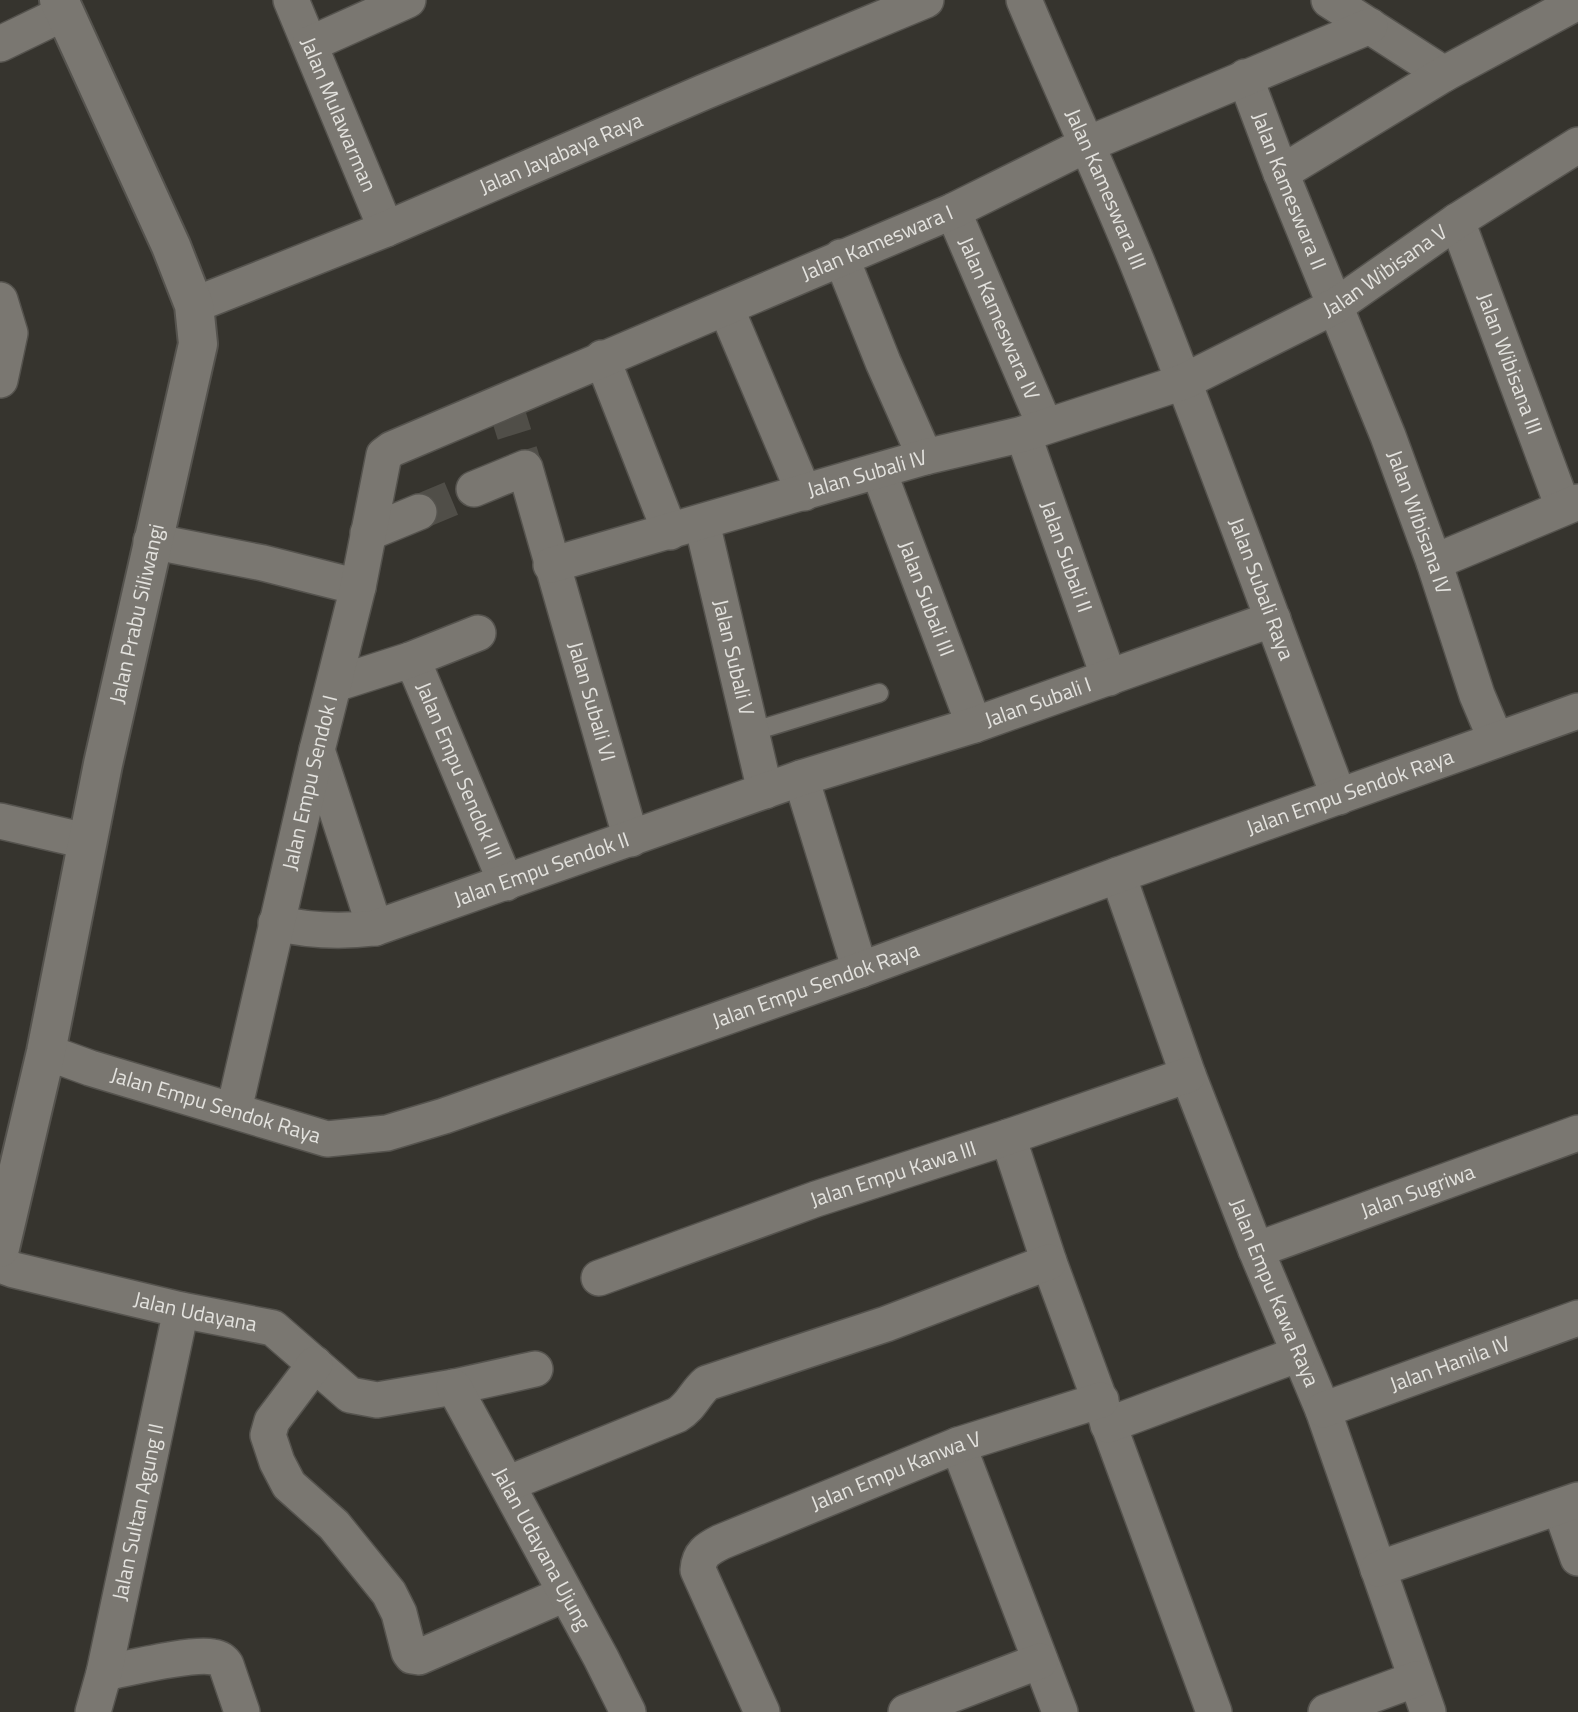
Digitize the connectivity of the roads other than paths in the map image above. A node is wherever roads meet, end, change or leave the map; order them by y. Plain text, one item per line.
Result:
1 (291, 0) edge
2 (408, 0) edge
3 (926, 0) edge
4 (1024, 0) edge
5 (1329, 0) edge
6 (1575, 5) edge
7 (62, 6) edge
8 (1370, 26) junction
9 (0, 44) edge
10 (310, 44) junction
11 (1444, 74) junction
12 (1245, 78) junction
13 (1088, 144) junction
14 (1578, 145) edge
15 (1281, 173) junction
16 (953, 211) junction
17 (1457, 221) junction
18 (386, 229) junction
19 (841, 257) junction
20 (0, 300) edge
21 (194, 305) junction
22 (1337, 305) junction
23 (726, 308) junction
24 (602, 358) junction
25 (0, 380) edge
26 (1183, 382) junction
27 (1034, 430) junction
28 (384, 455) joint
29 (925, 457) junction
30 (879, 472) junction
31 (474, 489) tunnel mouth
32 (804, 493) junction
33 (1570, 504) edge
34 (419, 512) tunnel mouth
35 (686, 528) junction
36 (368, 533) junction
37 (151, 541) junction
38 (1434, 562) junction
39 (551, 565) junction
40 (358, 587) junction
41 (1272, 619) junction
42 (478, 633) dead end
43 (410, 660) junction
44 (1109, 678) junction
45 (335, 684) junction
46 (879, 693) dead end
47 (1578, 712) edge
48 (974, 725) junction
49 (751, 732) junction
50 (1496, 740) junction
51 (317, 750) junction
52 (801, 778) junction
53 (765, 791) junction
54 (1339, 797) junction
55 (0, 821) edge
56 (631, 839) junction
57 (86, 841) junction
58 (1118, 875) junction
59 (506, 883) junction
60 (276, 923) junction
61 (375, 928) junction
62 (860, 970) junction
63 (46, 1052) junction
64 (1188, 1075) junction
65 (234, 1110) junction
66 (1578, 1133) edge
67 (1008, 1138) junction
68 (0, 1248) edge
69 (1256, 1250) junction
70 (1049, 1262) junction
71 (0, 1265) edge
72 (599, 1278) dead end
73 (181, 1310) junction
74 (1578, 1318) edge
75 (1299, 1354) junction
76 (315, 1364) junction
77 (536, 1369) dead end
78 (454, 1387) junction
79 (1323, 1409) junction
80 (1105, 1413) junction
81 (958, 1445) junction
82 (507, 1484) junction
83 (1569, 1504) edge
84 (1578, 1558) edge
85 (1378, 1569) junction
86 (565, 1594) junction
87 (1040, 1661) junction
88 (104, 1673) junction
89 (1416, 1679) junction
90 (93, 1712) edge
91 (242, 1712) edge
92 (628, 1712) edge
93 (762, 1712) edge
94 (906, 1712) edge
95 (1060, 1712) edge
96 (1214, 1712) edge
97 (1326, 1712) edge
98 (1428, 1712) edge

1 - 10 street, Jalan Mulawarman
2 - 10 street
3 - 18 street, Jalan Jayabaya Raya
4 - 13 street, Jalan Kameswara III
5 - 8 street
6 - 11 street
7 - 9 street
7 - 21 street, Jalan Prabu Siliwangi
8 - 11 street
8 - 12 street, Jalan Kameswara I
10 - 18 street, Jalan Mulawarman
11 - 15 street
12 - 13 street, Jalan Kameswara I
12 - 15 street, Jalan Kameswara II
13 - 16 street, Jalan Kameswara I
13 - 26 street, Jalan Kameswara III
14 - 17 street, Jalan Wibisana V
15 - 22 street, Jalan Kameswara II
16 - 19 street, Jalan Kameswara I
16 - 27 street, Jalan Kameswara IV
17 - 22 street, Jalan Wibisana V
17 - 33 street, Jalan Wibisana III
18 - 21 street, Jalan Jayabaya Raya
19 - 23 street, Jalan Kameswara I
19 - 29 street
20 - 25 street
21 - 37 street, Jalan Prabu Siliwangi
22 - 26 street, Jalan Wibisana V
22 - 38 street, Jalan Wibisana IV
23 - 24 street, Jalan Kameswara I
23 - 32 street
24 - 28 street, Jalan Kameswara I
24 - 35 street, Jalan Subali V
26 - 27 street, Jalan Subali IV
26 - 41 street, Jalan Subali Raya
27 - 29 street, Jalan Subali IV
27 - 44 street, Jalan Subali II
28 - 36 street, Jalan Empu Sendok I
29 - 30 street, Jalan Subali IV
30 - 32 street, Jalan Subali IV
30 - 48 street, Jalan Subali III
31 - 39 street, Jalan Subali VI
32 - 35 street, Jalan Subali IV
33 - 38 street
34 - 36 street
35 - 39 street, Jalan Subali IV
35 - 49 street, Jalan Subali V
36 - 40 street, Jalan Empu Sendok I
37 - 40 street
37 - 57 street, Jalan Prabu Siliwangi
38 - 50 street, Jalan Wibisana IV
39 - 56 street, Jalan Subali VI
40 - 45 street, Jalan Empu Sendok I
41 - 44 street, Jalan Subali I
41 - 54 street, Jalan Subali Raya
42 - 43 street, Jalan Empu Sendok III
43 - 45 street, Jalan Empu Sendok III
43 - 59 street, Jalan Empu Sendok III
44 - 48 street, Jalan Subali I
45 - 51 street, Jalan Empu Sendok I
46 - 49 lane
47 - 50 street, Jalan Empu Sendok Raya
48 - 52 street, Jalan Subali I
49 - 53 street, Jalan Subali V
50 - 54 street, Jalan Empu Sendok Raya
51 - 60 street, Jalan Empu Sendok I
51 - 61 street
52 - 53 street, Jalan Empu Sendok II
52 - 62 street
53 - 56 street, Jalan Empu Sendok II
54 - 58 street, Jalan Empu Sendok Raya
55 - 57 street
56 - 59 street, Jalan Empu Sendok II
57 - 63 street, Jalan Prabu Siliwangi
58 - 62 street, Jalan Empu Sendok Raya
58 - 64 street, Jalan Empu Kawa Raya
59 - 61 street, Jalan Empu Sendok II
60 - 61 street, Jalan Empu Sendok II
60 - 65 street, Jalan Empu Sendok I
62 - 65 street, Jalan Empu Sendok Raya
63 - 65 street, Jalan Empu Sendok Raya
63 - 68 street, Jalan Prabu Siliwangi
64 - 67 street, Jalan Empu Kawa III
64 - 69 street, Jalan Empu Kawa Raya
66 - 69 street, Jalan Sugriwa
67 - 70 street
67 - 72 street, Jalan Empu Kawa III
69 - 75 street, Jalan Empu Kawa Raya
70 - 80 street
70 - 82 street
71 - 73 street, Jalan Udayana
73 - 76 street, Jalan Udayana
73 - 88 street, Jalan Sultan Agung II
74 - 79 street, Jalan Hanila IV
75 - 79 street, Jalan Empu Kawa Raya
75 - 80 street, Jalan Empu Kanwa V
76 - 78 street, Jalan Udayana
76 - 86 street
77 - 78 street, Jalan Udayana
78 - 82 street, Jalan Udayana Ujung
79 - 85 street, Jalan Empu Kawa Raya
80 - 81 street, Jalan Empu Kanwa V
80 - 96 street
81 - 87 street
81 - 93 street, Jalan Empu Kanwa V
82 - 86 street, Jalan Udayana Ujung
83 - 84 street
83 - 85 street
85 - 89 street, Jalan Empu Kawa Raya
86 - 92 street, Jalan Udayana Ujung
87 - 94 street
87 - 95 street
88 - 90 street, Jalan Sultan Agung II
88 - 91 street
89 - 97 street
89 - 98 street, Jalan Empu Kawa Raya

